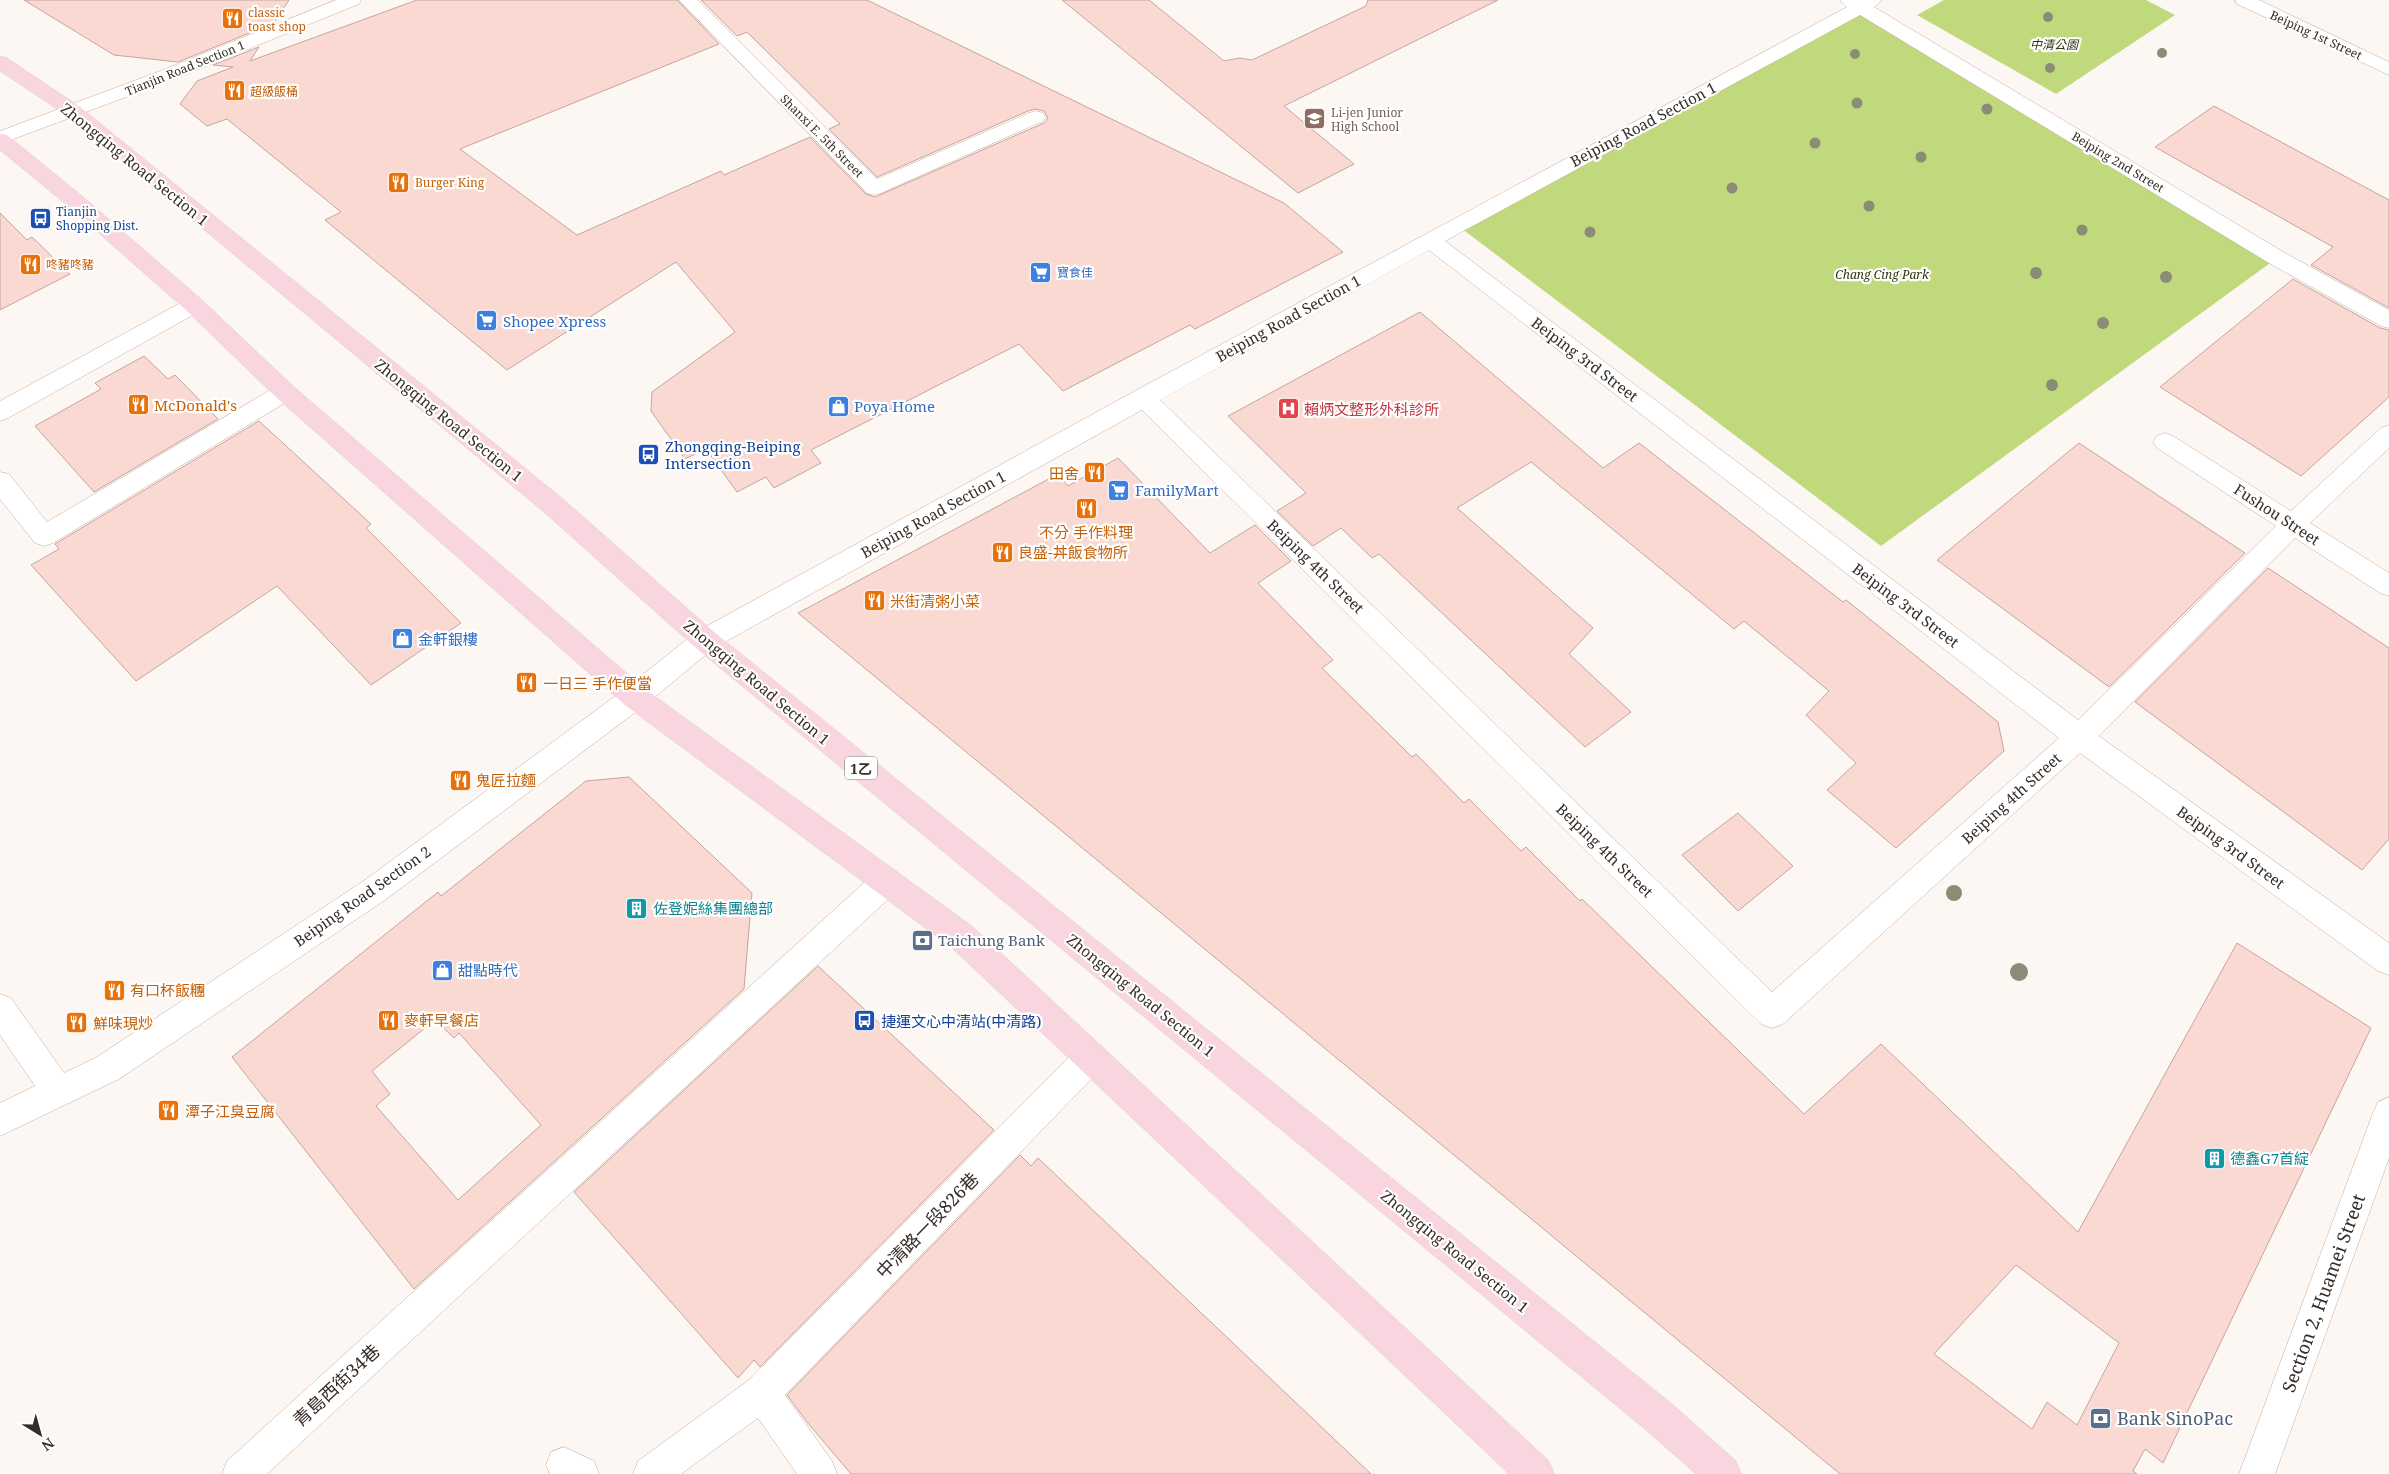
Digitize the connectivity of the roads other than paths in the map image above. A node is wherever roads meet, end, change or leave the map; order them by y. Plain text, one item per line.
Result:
1 (688, 0) edge
2 (2244, 0) edge
3 (346, 1) edge
4 (1861, 2) edge
5 (0, 62) edge
6 (2389, 69) edge
7 (73, 111) junction
8 (1036, 117) dead end
9 (0, 139) edge
10 (1430, 240) junction
11 (194, 305) junction
12 (2389, 320) edge
13 (285, 392) junction
14 (1144, 397) junction
15 (0, 412) edge
16 (2389, 434) edge
17 (2165, 442) dead end
18 (0, 481) edge
19 (2292, 525) junction
20 (2389, 586) edge
21 (705, 640) junction
22 (635, 697) junction
23 (2079, 737) junction
24 (887, 881) junction
25 (2389, 961) edge
26 (0, 1008) edge
27 (1091, 1057) junction
28 (59, 1093) junction
29 (2389, 1113) edge
30 (0, 1120) edge
31 (762, 1393) junction
32 (240, 1474) edge
33 (651, 1474) edge
34 (819, 1474) edge
35 (1536, 1474) edge
36 (1723, 1474) edge
37 (2258, 1474) edge

1 - 8 street, Shanxi E. 5th Street
2 - 6 street, Beiping 1st Street
3 - 7 street, Tianjin Road Section 1
4 - 10 street, Beiping Road Section 1
4 - 12 street, Beiping 2nd Street
5 - 7 main road, Zhongqing Road Section 1 / 1乙
7 - 9 street, Tianjin Road Section 1
7 - 21 main road, Zhongqing Road Section 1 / 1乙
9 - 11 main road
10 - 14 street, Beiping Road Section 1
10 - 23 street, Beiping 3rd Street
11 - 13 main road
11 - 15 street
13 - 18 street
13 - 22 main road
14 - 21 street, Beiping Road Section 1
14 - 23 street, Beiping 4th Street
16 - 19 street
17 - 19 street, Fushou Street
19 - 20 street, Fushou Street
19 - 23 street
21 - 22 street, Beiping Road Section 2
21 - 36 main road, Zhongqing Road Section 1 / 1乙
22 - 24 main road
22 - 28 street, Beiping Road Section 2
23 - 25 street, Beiping 3rd Street
24 - 27 main road
24 - 32 street, 青島西街34巷
26 - 28 street
27 - 31 street, 中清路一段826巷
27 - 35 main road
28 - 30 street, Beiping Road Section 2
29 - 37 street, Section 2, Huamei Street
31 - 33 street, 中清路一段826巷
31 - 34 street

